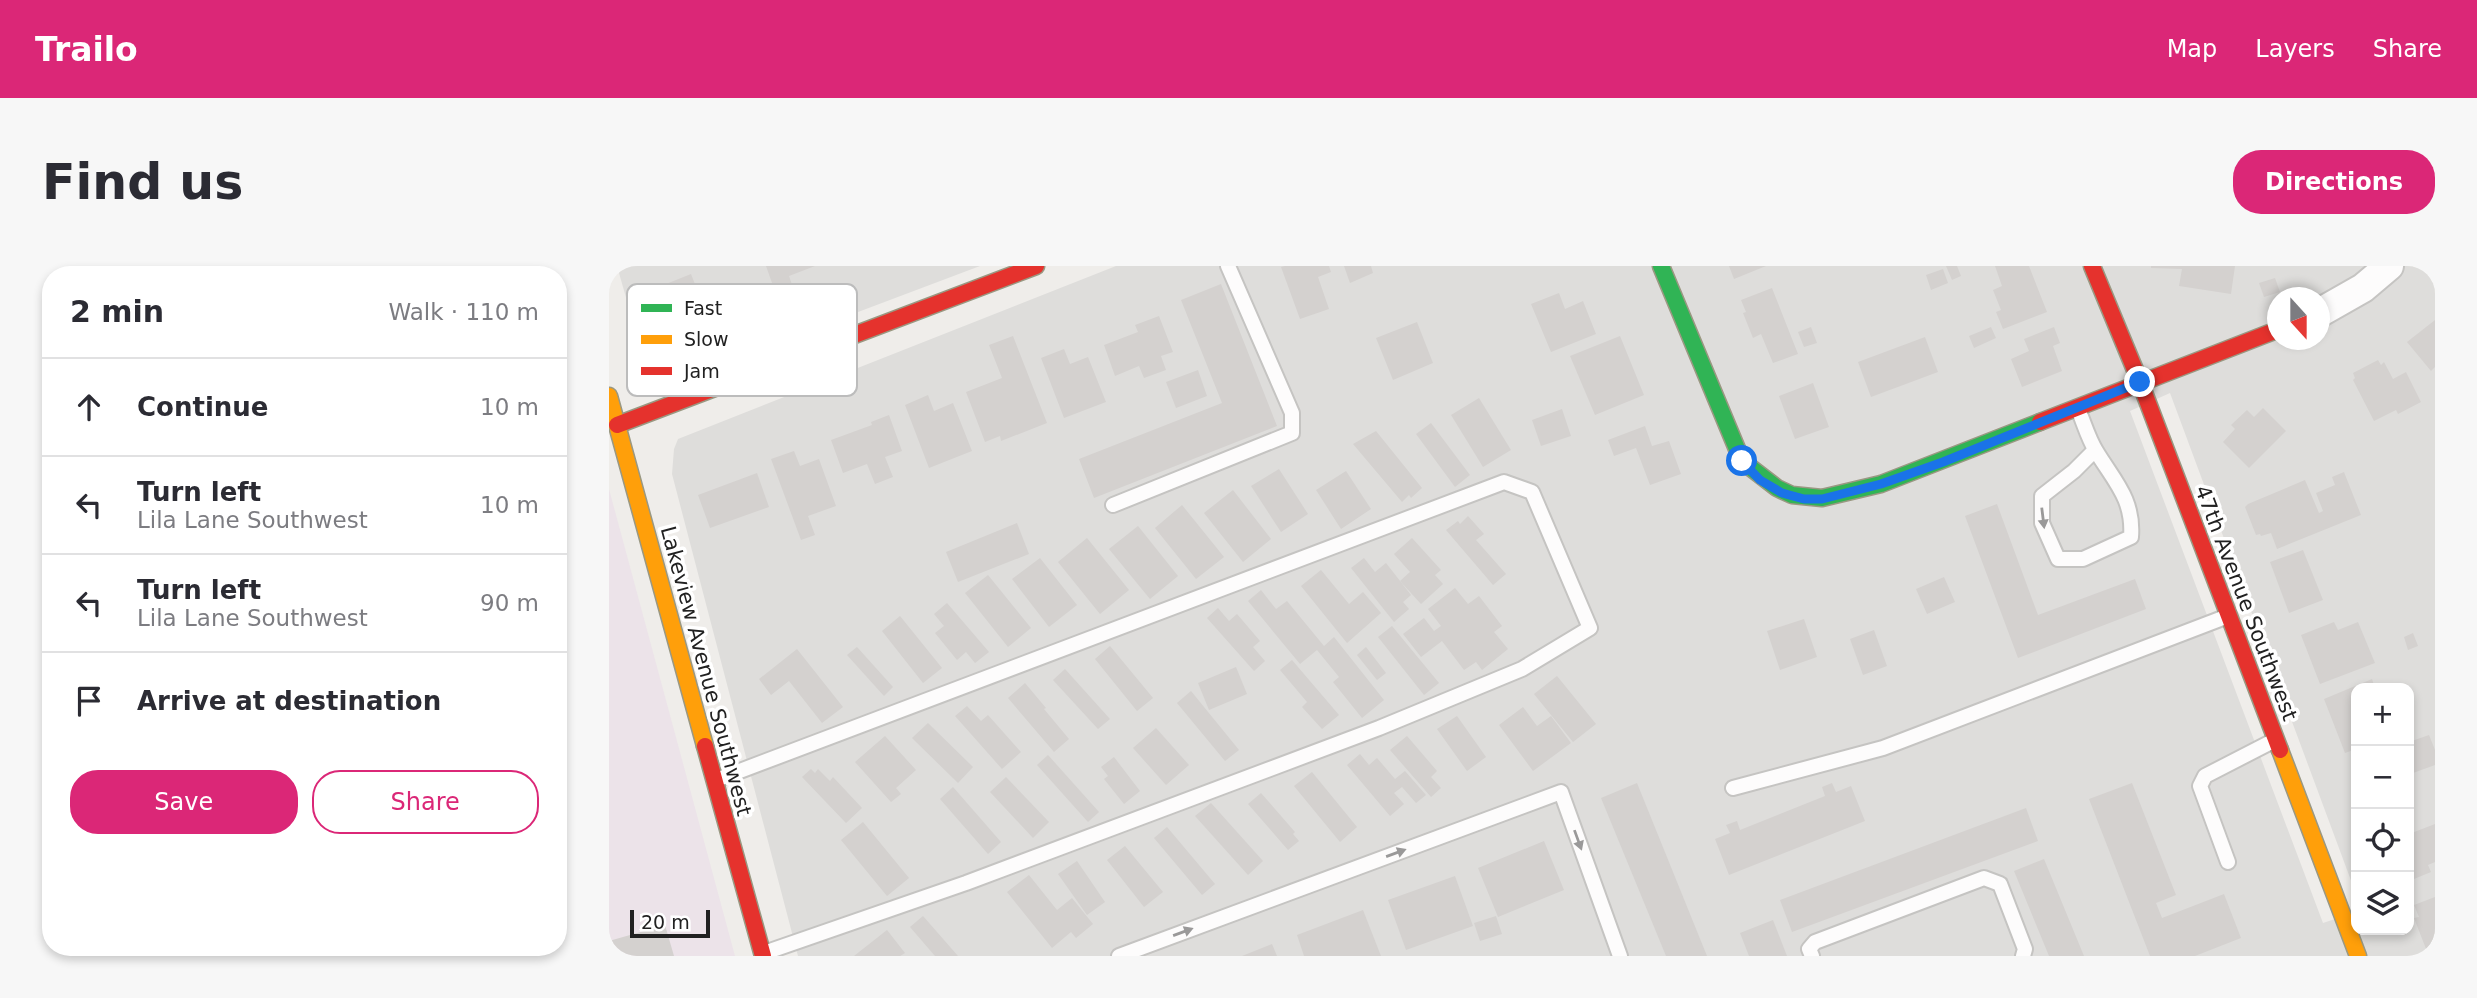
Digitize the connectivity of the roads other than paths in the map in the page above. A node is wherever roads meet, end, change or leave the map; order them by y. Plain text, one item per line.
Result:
1 (1036, 266) edge
2 (1228, 266) edge
3 (1661, 266) edge
4 (2092, 266) edge
5 (2389, 266) edge
6 (2330, 307) edge
7 (857, 334) edge
8 (2267, 334) edge
9 (2140, 382) junction
10 (609, 396) edge
11 (693, 396) edge
12 (2077, 408) junction
13 (617, 425) junction
14 (2095, 450) junction
15 (1113, 505) dead end
16 (2229, 615) junction
17 (2276, 740) junction
18 (715, 781) junction
19 (1733, 788) dead end
20 (2228, 862) dead end
21 (760, 955) edge
22 (1119, 956) edge
23 (1620, 956) edge
24 (1812, 956) edge
25 (2023, 956) edge
26 (2358, 956) edge

1 - 7 street
2 - 15 lane
3 - 12 street
4 - 9 street, 47th Avenue Southwest
5 - 6 street
8 - 9 street
9 - 12 street
9 - 16 street, 47th Avenue Southwest
10 - 13 street, Lakeview Avenue Southwest
11 - 13 street
12 - 14 lane
13 - 18 street, Lakeview Avenue Southwest
14 -> 14 lane
16 - 17 street, 47th Avenue Southwest
16 - 19 lane
17 - 20 lane
17 - 26 street, 47th Avenue Southwest
18 - 21 street, Lakeview Avenue Southwest
18 - 21 lane
22 -> 23 lane
24 - 25 lane

